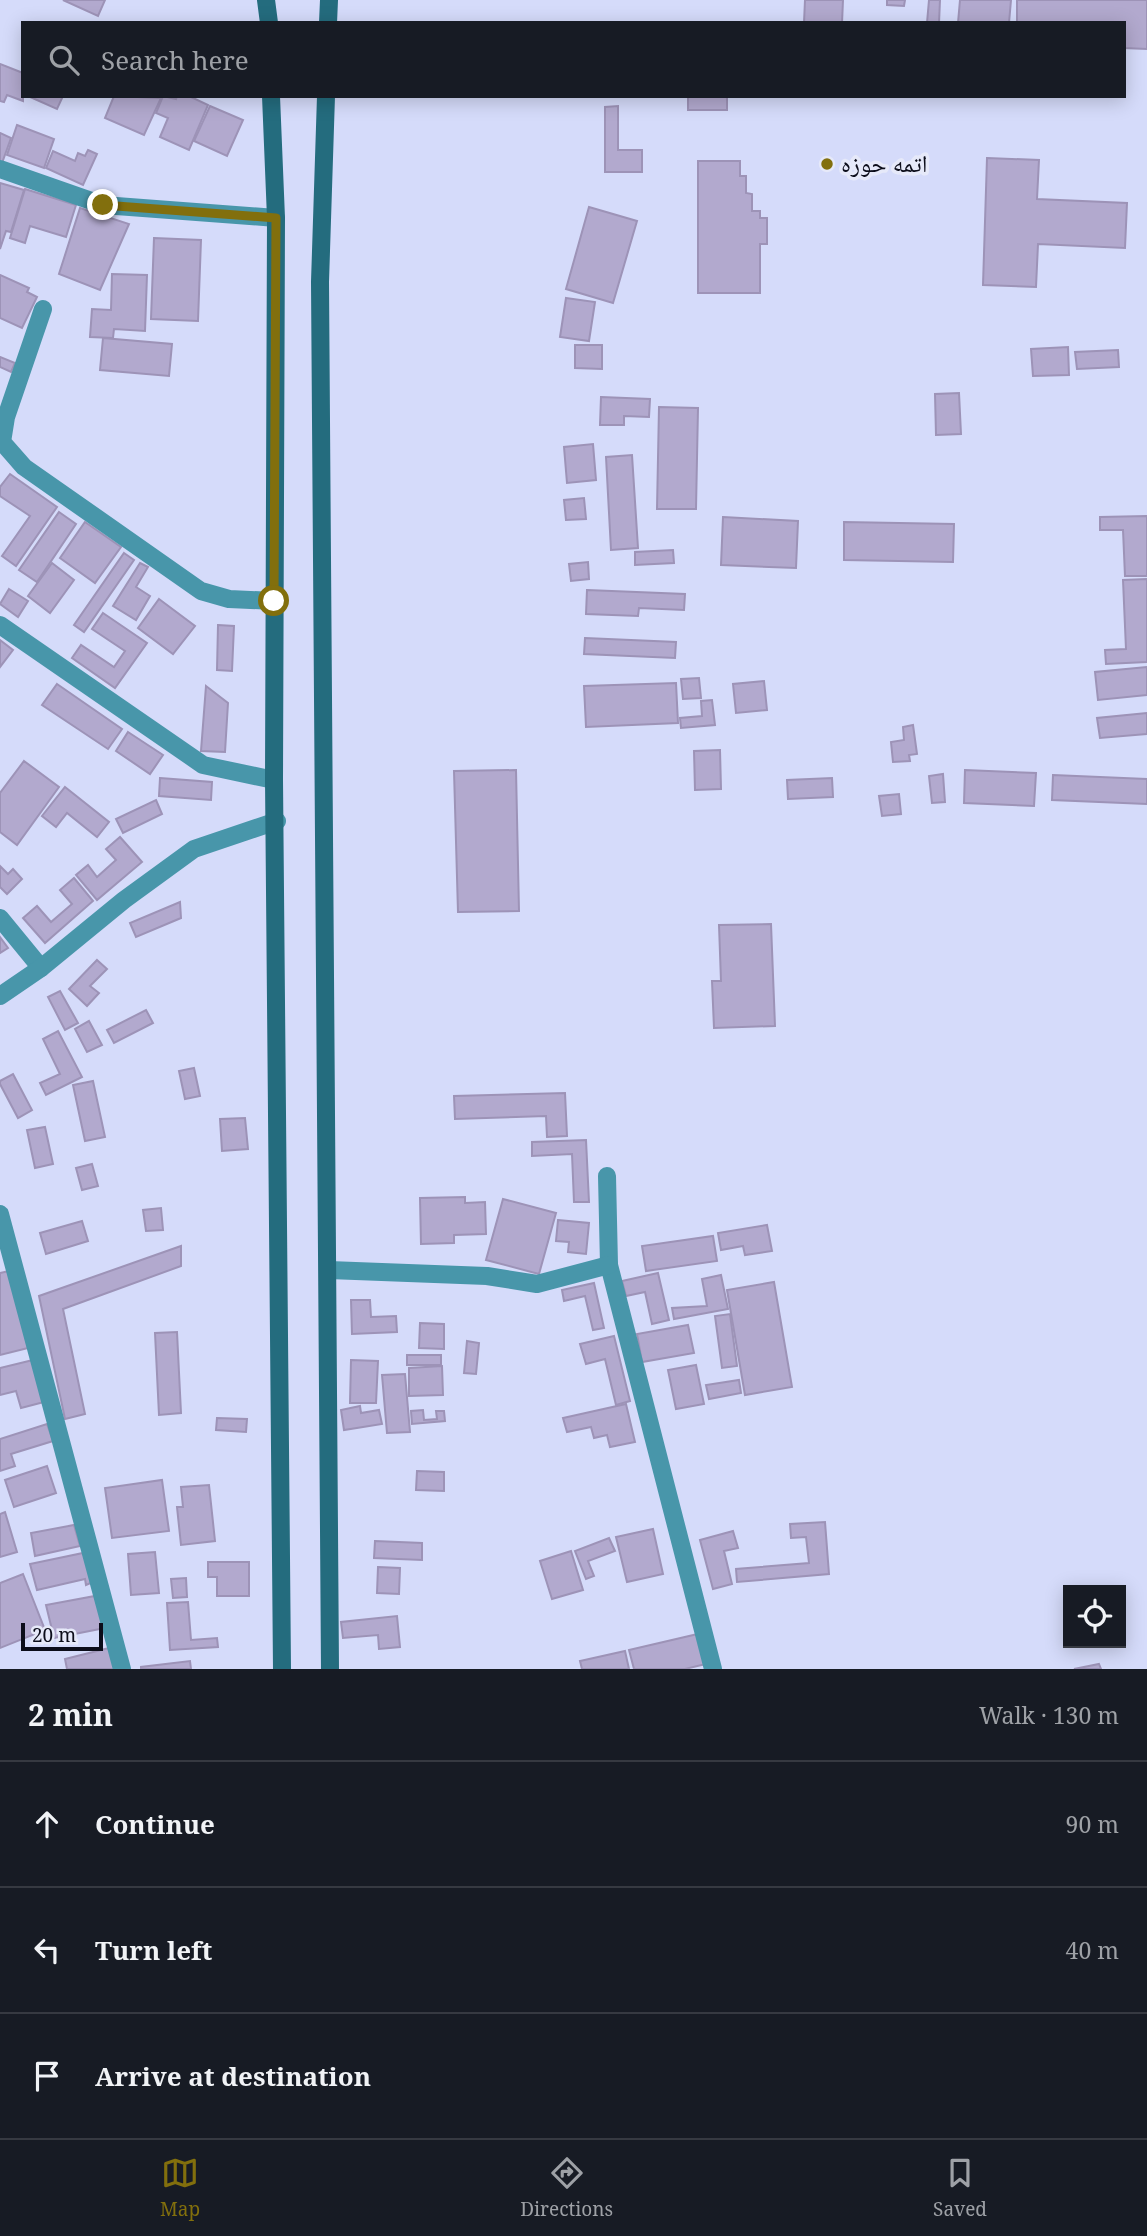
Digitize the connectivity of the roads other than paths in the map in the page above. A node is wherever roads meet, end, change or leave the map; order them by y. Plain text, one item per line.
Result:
1 (265, 0) edge
2 (329, 0) edge
3 (269, 21) edge
4 (328, 21) edge
5 (271, 98) edge
6 (326, 98) edge
7 (0, 169) edge
8 (276, 218) junction
9 (43, 309) dead end
10 (274, 601) junction
11 (0, 625) edge
12 (274, 780) junction
13 (277, 821) junction
14 (0, 918) edge
15 (41, 968) junction
16 (0, 996) edge
17 (607, 1176) dead end
18 (0, 1214) edge
19 (609, 1265) junction
20 (329, 1270) junction
21 (122, 1669) edge
22 (282, 1669) edge
23 (330, 1669) edge
24 (713, 1669) edge

1 - 3 main road
2 - 4 main road
5 - 8 main road
6 - 20 main road
7 - 8 street
8 - 10 main road
9 - 10 street
10 - 12 main road
11 - 12 street
12 - 13 main road
13 - 15 street
13 - 22 main road
14 - 15 street
15 - 16 street
17 - 19 street
18 - 21 street
19 - 20 street
19 - 24 street
20 - 23 main road

